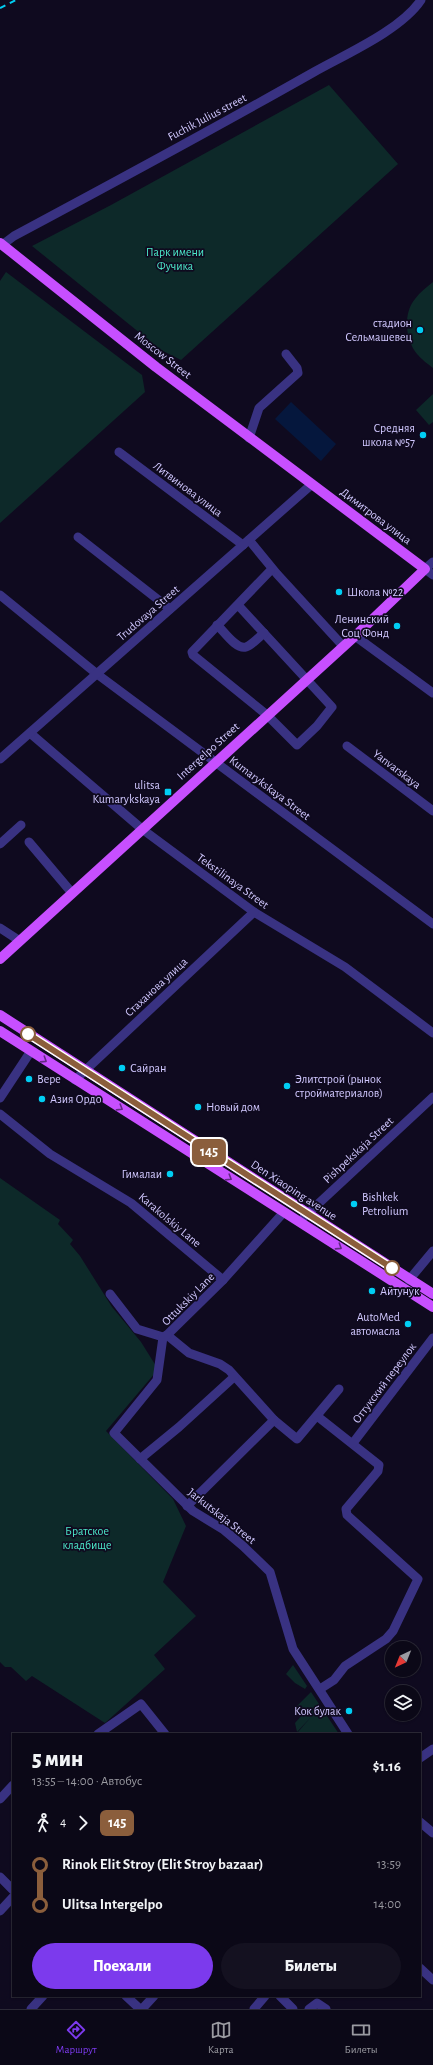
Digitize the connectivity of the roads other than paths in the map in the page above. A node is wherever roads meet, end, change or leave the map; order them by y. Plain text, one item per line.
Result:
1 (421, 0) edge
2 (1, 246) edge
3 (286, 354) dead end
4 (249, 438) junction
5 (119, 452) dead end
6 (311, 485) junction
7 (78, 537) dead end
8 (246, 542) junction
9 (433, 562) edge
10 (424, 569) junction
11 (270, 571) dead end
12 (433, 575) edge
13 (0, 595) edge
14 (238, 605) junction
15 (170, 609) junction
16 (217, 625) junction
17 (264, 633) junction
18 (355, 636) junction
19 (343, 646) junction
20 (97, 674) junction
21 (306, 679) junction
22 (433, 693) edge
23 (267, 715) junction
24 (30, 733) junction
25 (347, 746) dead end
26 (0, 759) edge
27 (216, 762) junction
28 (433, 811) edge
29 (21, 825) dead end
30 (142, 829) junction
31 (29, 842) dead end
32 (0, 844) edge
33 (72, 893) junction
34 (254, 912) junction
35 (433, 924) edge
36 (0, 928) edge
37 (20, 941) junction
38 (0, 959) edge
39 (0, 1015) edge
40 (0, 1031) edge
41 (433, 1033) edge
42 (31, 1052) junction
43 (85, 1071) junction
44 (75, 1080) junction
45 (433, 1097) edge
46 (0, 1098) edge
47 (0, 1114) edge
48 (284, 1212) junction
49 (303, 1218) junction
50 (433, 1251) edge
51 (223, 1280) junction
52 (409, 1280) junction
53 (110, 1294) dead end
54 (433, 1294) edge
55 (433, 1307) edge
56 (165, 1336) junction
57 (433, 1338) edge
58 (234, 1377) junction
59 (339, 1389) dead end
60 (317, 1416) junction
61 (274, 1420) junction
62 (353, 1443) junction
63 (140, 1459) junction
64 (187, 1506) junction
65 (320, 1689) junction
66 (99, 1733) edge
67 (164, 1733) edge
68 (347, 1733) edge
69 (433, 1749) edge
70 (421, 1757) edge
71 (12, 1786) edge
72 (0, 1799) edge
73 (421, 1823) edge
74 (433, 1834) edge
75 (0, 1878) edge
76 (12, 1889) edge
77 (12, 1898) edge
78 (0, 1911) edge
79 (421, 1969) edge
80 (433, 1980) edge
81 (42, 1997) edge
82 (127, 1997) edge
83 (153, 1997) edge
84 (264, 1997) edge
85 (281, 1997) edge
86 (31, 2009) edge
87 (141, 2009) edge
88 (254, 2009) edge
89 (294, 2009) edge
90 (309, 2009) edge
91 (326, 2009) edge

1 - 2 street, Fuchik Julius street
2 - 4 main road, Moscow Street
3 - 4 street
4 - 6 main road, Moscow Street
5 - 8 street, Литвинова улица
6 - 8 street, Trudovaya Street
6 - 10 main road, Димитрова улица
7 - 15 street
8 - 15 street, Trudovaya Street
8 - 19 street, Литвинова улица
9 - 10 street, Intergelpo Street
10 - 12 street
10 - 18 main road, Intergelpo Street
11 - 14 street
13 - 20 street, Kumarykskaya Street
14 - 16 street
14 - 17 street
15 - 20 street, Trudovaya Street
16 - 17 street
16 - 23 street
17 - 21 street
18 - 19 main road, Intergelpo Street
18 - 22 street
19 - 21 main road, Intergelpo Street
20 - 24 street, Trudovaya Street
20 - 27 street, Kumarykskaya Street
21 - 23 main road, Intergelpo Street
21 - 23 street
23 - 27 main road, Intergelpo Street
24 - 26 street, Trudovaya Street
24 - 30 street, Tekstilinaya Street
25 - 28 street, Yanvarskaya
27 - 30 main road, Intergelpo Street
27 - 35 street, Kumarykskaya Street
29 - 32 street
30 - 33 main road, Intergelpo Street
30 - 34 street, Tekstilinaya Street
31 - 33 street
33 - 37 main road, Intergelpo Street
34 - 41 street, Tekstilinaya Street
34 - 43 street, Стаханова улица
36 - 37 street
37 - 38 main road, Intergelpo Street
39 - 43 main road, Den Xiaoping avenue
40 - 42 main road, Den Xiaoping avenue
42 -> 44 main road, Den Xiaoping avenue
42 - 46 street
43 - 44 street, Стаханова улица
43 - 49 main road, Den Xiaoping avenue
44 -> 48 main road, Den Xiaoping avenue
45 - 49 street, Pishpekskaja Street
47 - 51 street, Karakolskiy Lane
48 - 49 main road, Den Xiaoping avenue
48 - 51 street, Ottukskiy Lane
49 - 52 main road, Den Xiaoping avenue
49 -> 55 main road, Den Xiaoping avenue
50 - 52 street
51 - 56 street, Ottukskiy Lane
52 - 54 main road, Den Xiaoping avenue
53 - 56 street
56 - 58 street, Ottukskiy Lane
56 - 63 street, Jarkutskaja Street
57 - 62 street, Оттукский переулок
58 - 61 street, Ottukskiy Lane
58 - 63 street
59 - 60 street, Ottukskiy Lane
60 - 61 street, Ottukskiy Lane
60 - 62 street
61 - 64 street
62 - 65 street
63 - 64 street, Jarkutskaja Street
64 - 65 street, Jarkutskaja Street
65 - 68 street, Jarkutskaja Street
66 - 67 street
69 - 70 street
71 - 72 street
73 - 74 street
75 - 76 street
77 - 78 street
79 - 80 street
81 - 86 street
82 - 87 street
83 - 87 street
84 - 88 street
85 - 89 street
90 - 91 street

